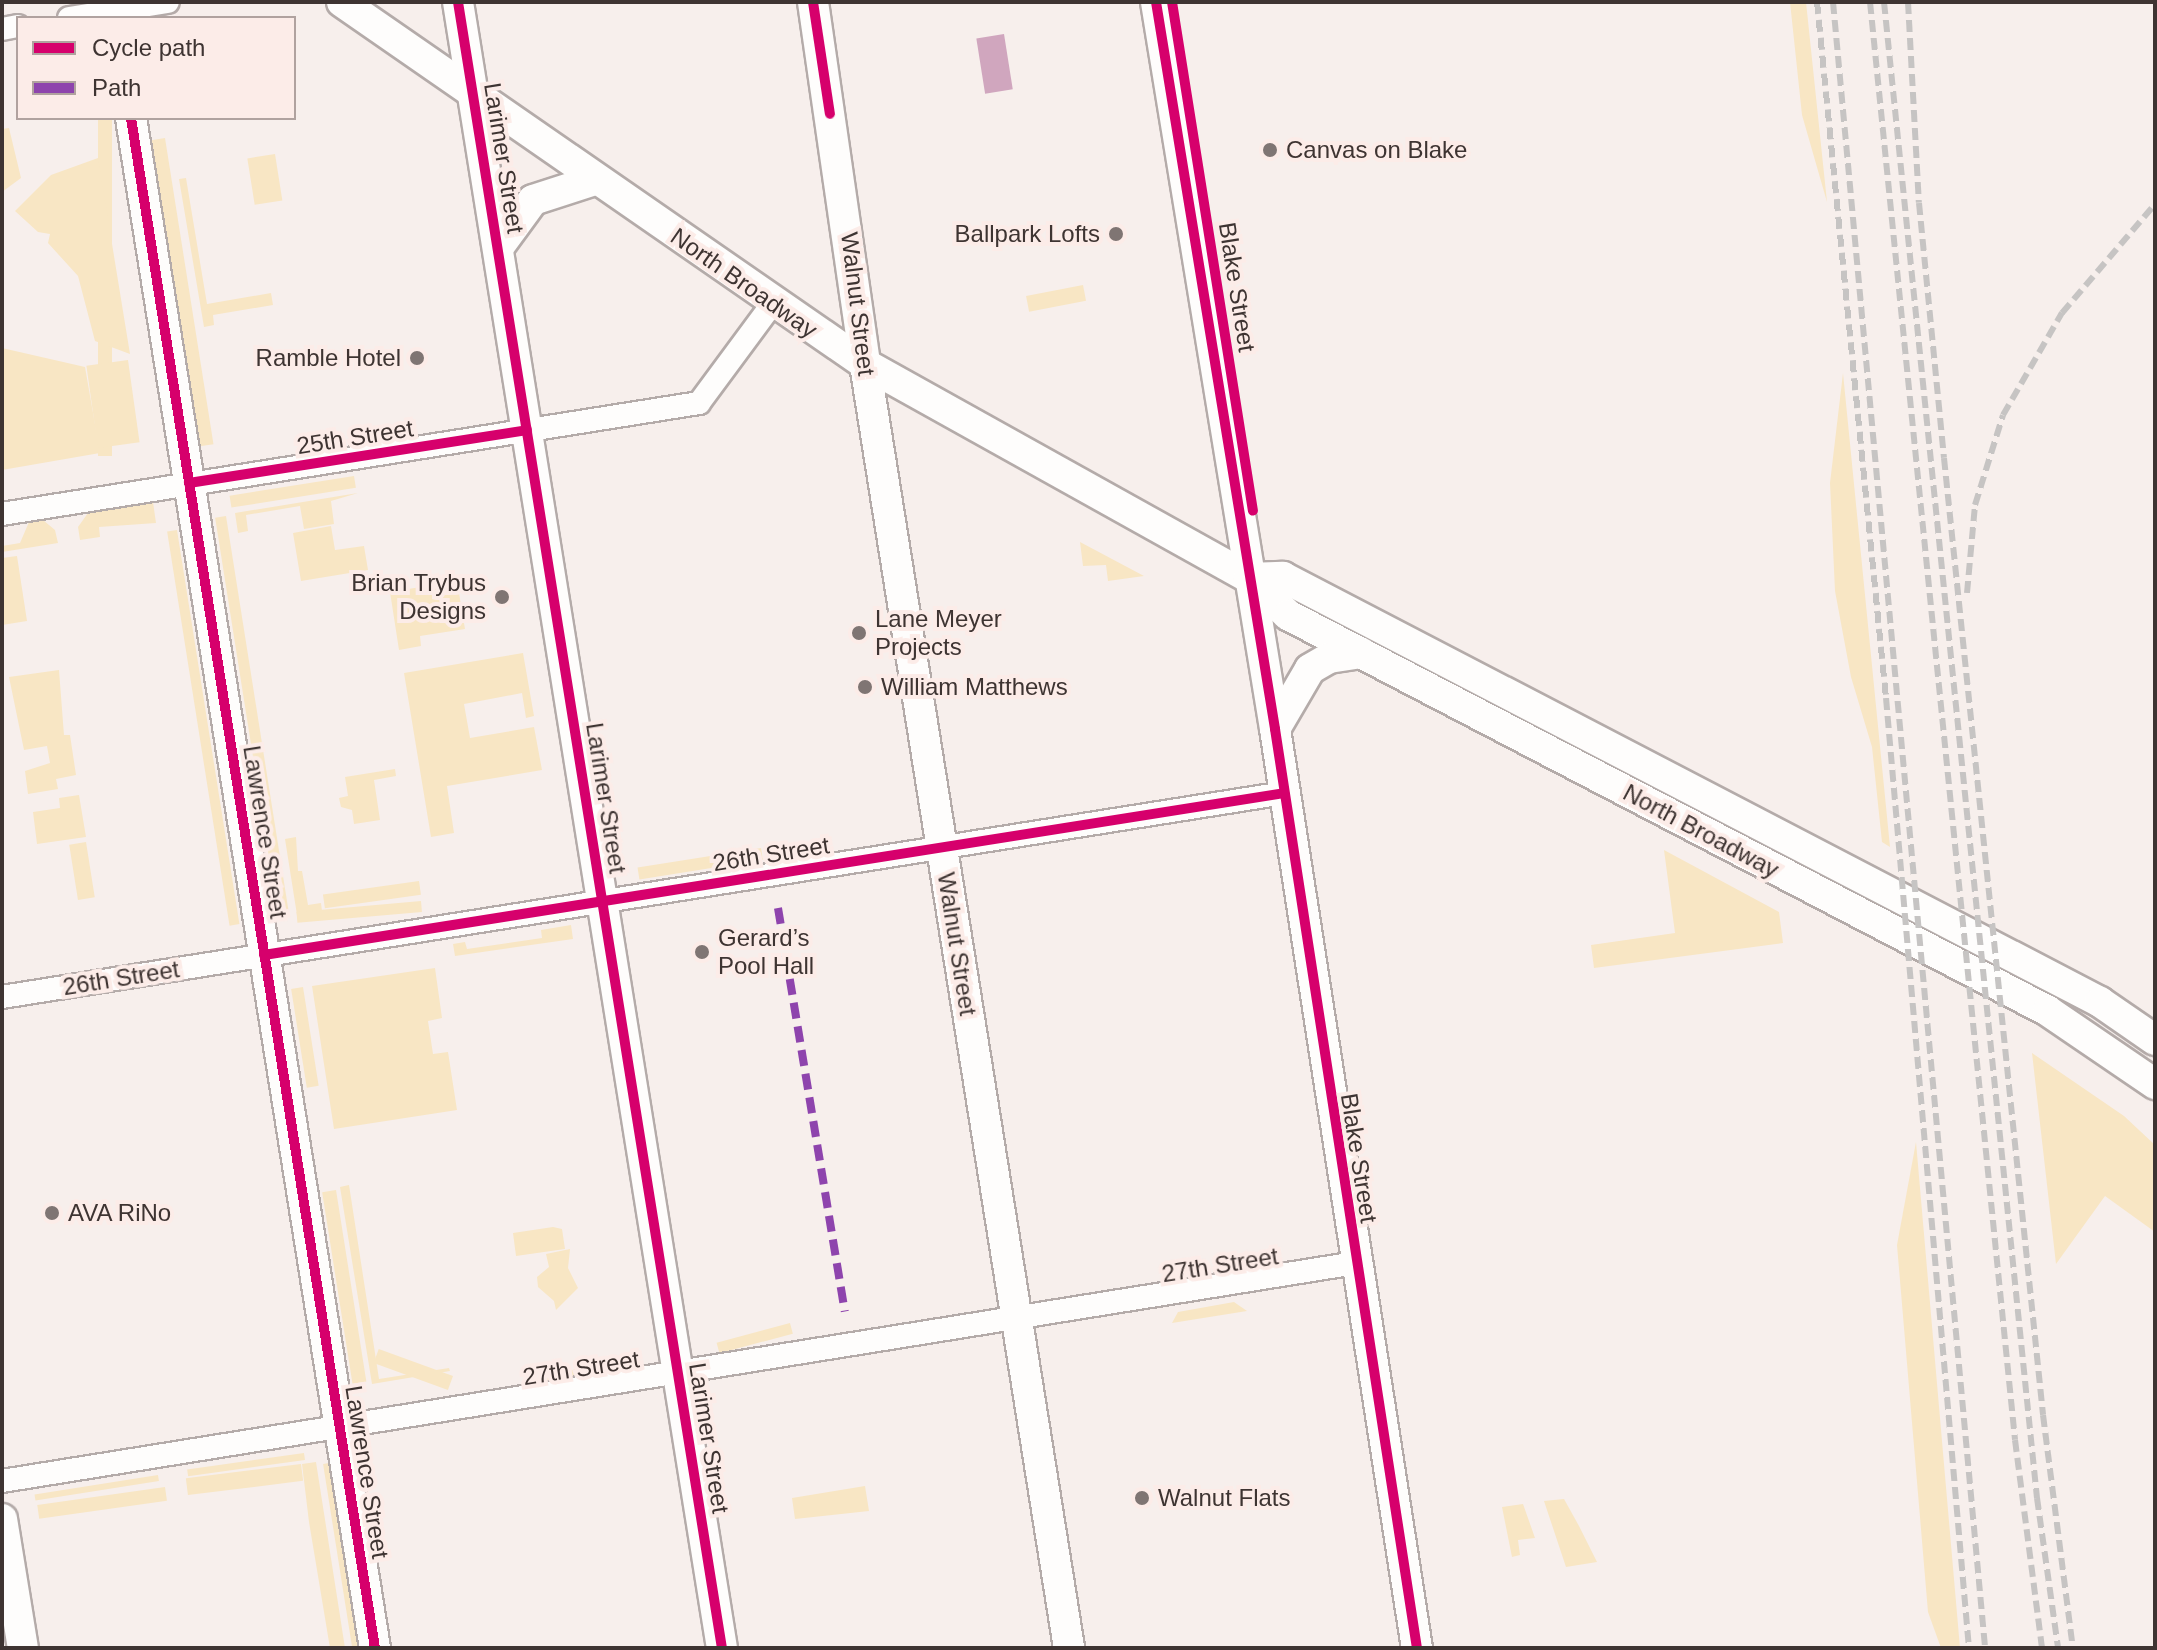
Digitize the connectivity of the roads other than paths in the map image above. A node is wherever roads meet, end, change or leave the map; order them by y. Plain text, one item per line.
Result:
1 (168, 2) edge
2 (342, 2) edge
3 (458, 2) edge
4 (813, 2) edge
5 (1156, 2) edge
6 (114, 10) edge
7 (80, 16) edge
8 (474, 96) junction
9 (131, 120) edge
10 (595, 180) junction
11 (498, 248) junction
12 (773, 303) junction
13 (865, 364) junction
14 (527, 430) junction
15 (189, 483) junction
16 (2, 514) edge
17 (1249, 578) junction
18 (1362, 653) junction
19 (1275, 729) junction
20 (1284, 793) junction
21 (942, 847) junction
22 (602, 901) junction
23 (264, 955) junction
24 (2, 997) edge
25 (2155, 1040) edge
26 (2155, 1084) edge
27 (1355, 1263) junction
28 (1017, 1318) junction
29 (678, 1372) junction
30 (340, 1426) junction
31 (2, 1481) edge
32 (2, 1519) edge
33 (23, 1648) edge
34 (375, 1648) edge
35 (722, 1648) edge
36 (1069, 1648) edge
37 (1417, 1648) edge

1 - 6 street
2 - 8 street, North Broadway
3 - 8 street, Larimer Street
4 - 13 street, Walnut Street
5 - 17 street, Blake Street
6 - 7 street
8 - 10 street, North Broadway
8 - 11 street, Larimer Street
9 - 15 street, Lawrence Street
10 - 11 street
10 - 12 street, North Broadway
11 - 14 street, Larimer Street
12 - 13 street, North Broadway
12 - 14 street, 25th Street
13 - 17 street, North Broadway
13 - 21 street, Walnut Street
14 - 15 street, 25th Street
14 - 22 street, Larimer Street
15 - 16 street, 25th Street
15 - 23 street, Lawrence Street
17 - 18 street, North Broadway
17 - 19 street, Blake Street
17 - 25 street, North Broadway
18 - 19 street
18 - 26 street, North Broadway
19 - 20 street, Blake Street
20 - 21 street, 26th Street
20 - 27 street, Blake Street
21 - 22 street, 26th Street
21 - 28 street, Walnut Street
22 - 23 street, 26th Street
22 - 29 street, Larimer Street
23 - 24 street, 26th Street
23 - 30 street, Lawrence Street
27 - 28 street, 27th Street
27 - 37 street, Blake Street
28 - 29 street, 27th Street
28 - 36 street, Walnut Street
29 - 30 street, 27th Street
29 - 35 street, Larimer Street
30 - 31 street, 27th Street
30 - 34 street, Lawrence Street
32 - 33 street

